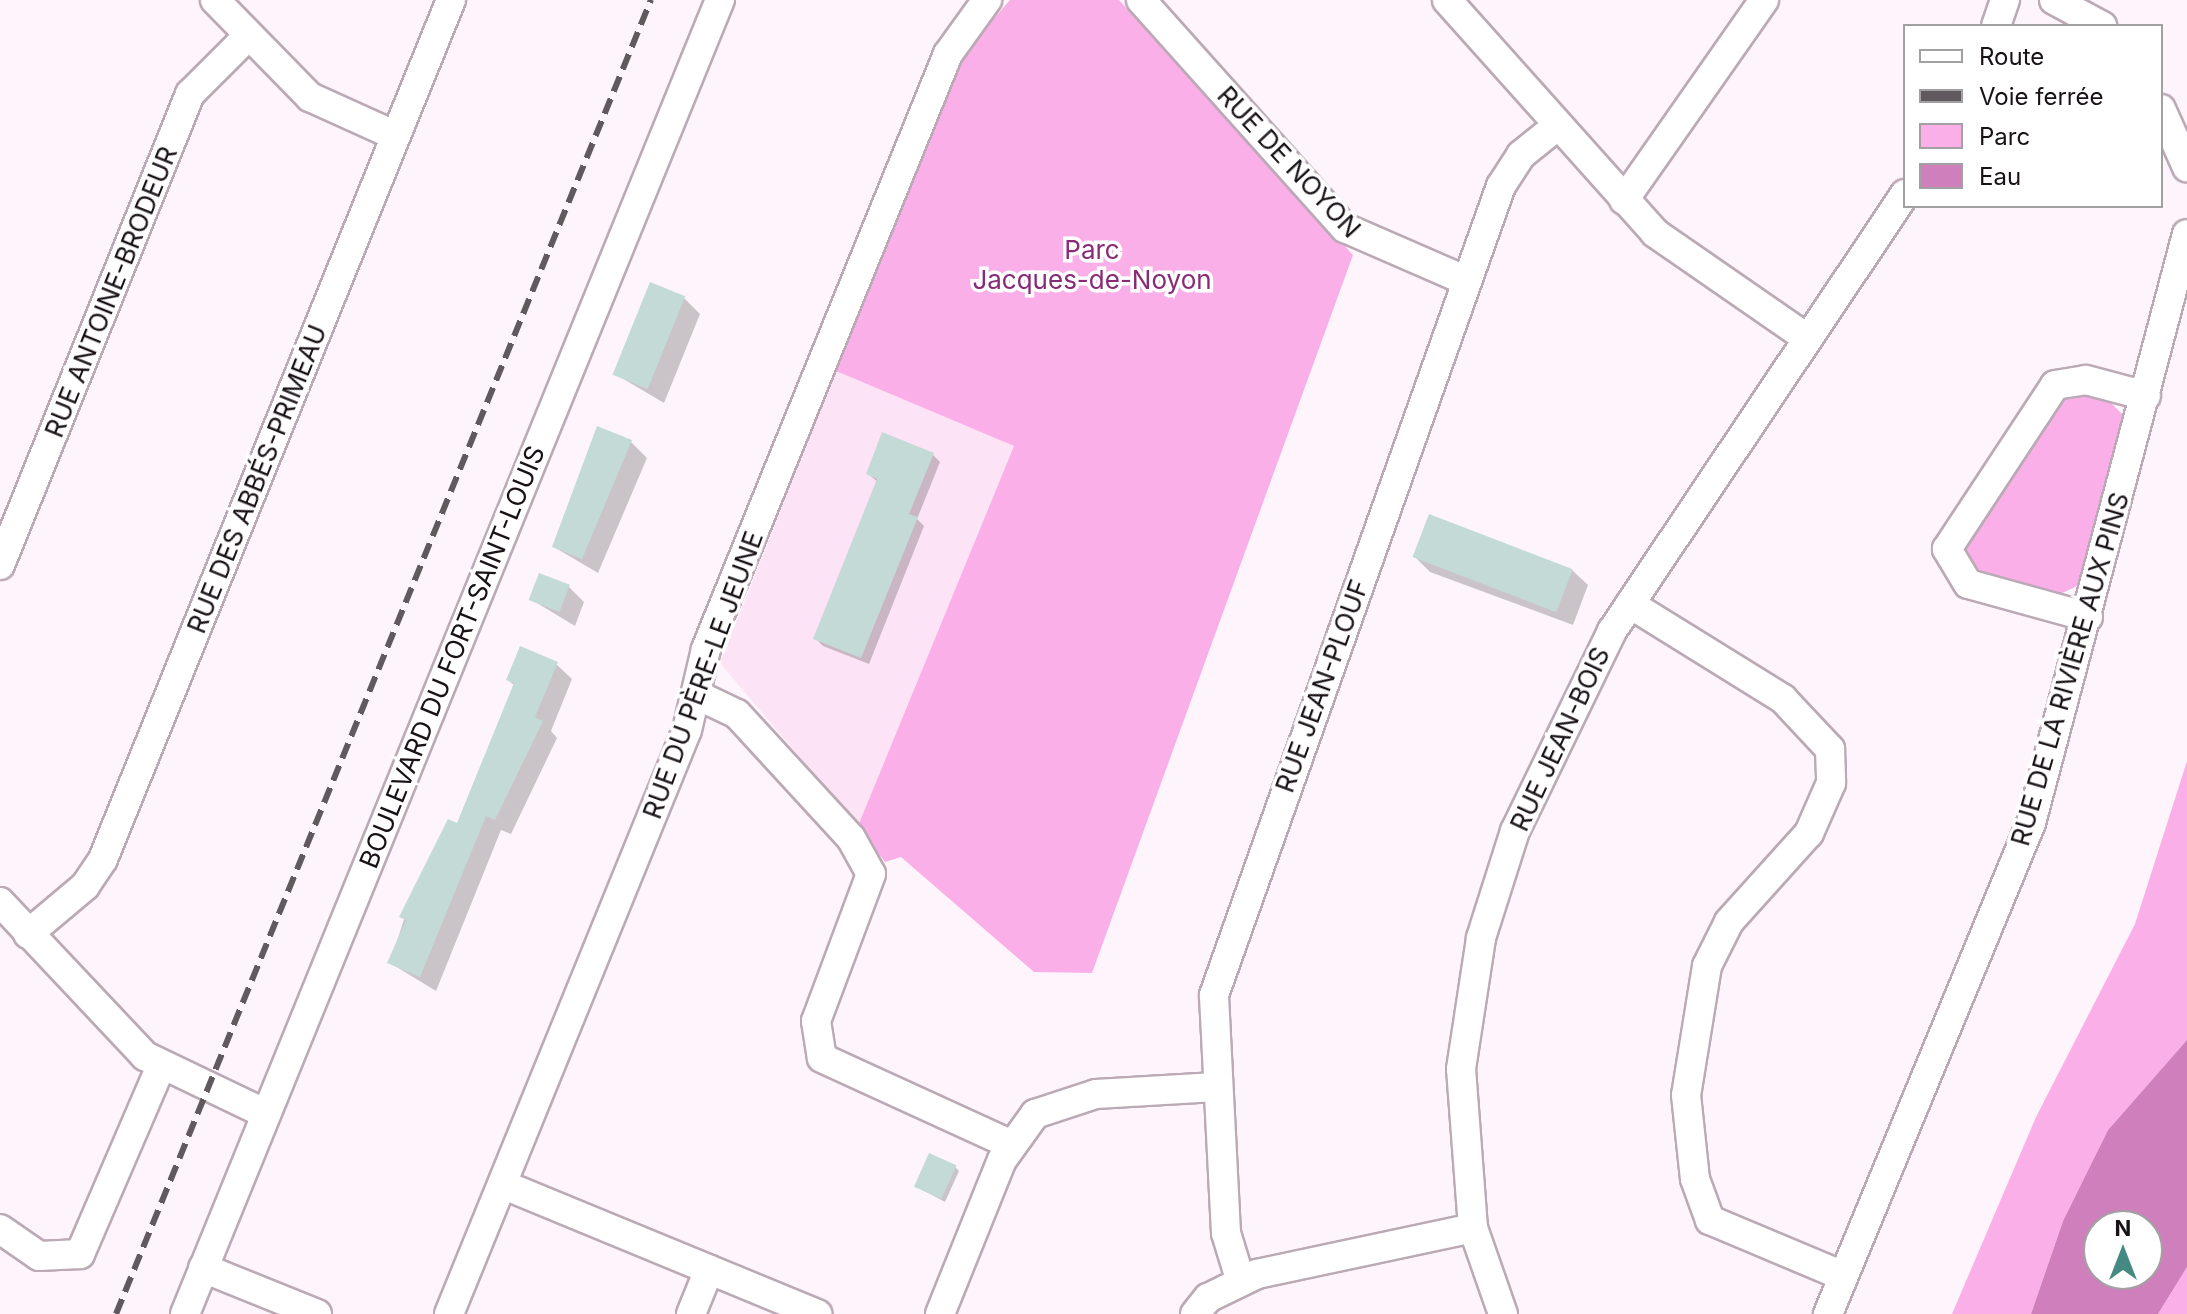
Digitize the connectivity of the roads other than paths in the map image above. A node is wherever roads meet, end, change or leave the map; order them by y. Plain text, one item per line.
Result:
1 (215, 0) edge
2 (451, 0) edge
3 (720, 0) edge
4 (987, 0) edge
5 (1141, 0) edge
6 (1764, 0) edge
7 (2005, 0) edge
8 (2054, 0) edge
9 (1464, 6) edge
10 (1997, 24) edge
11 (2098, 24) edge
12 (247, 37) junction
13 (2163, 113) edge
14 (1557, 126) junction
15 (396, 136) junction
16 (2187, 167) edge
17 (1903, 197) edge
18 (1624, 200) junction
19 (2187, 234) edge
20 (1467, 281) junction
21 (1808, 339) junction
22 (2146, 396) junction
23 (0, 565) edge
24 (1630, 604) junction
25 (2088, 617) junction
26 (697, 695) junction
27 (0, 902) edge
28 (28, 934) junction
29 (161, 1066) junction
30 (1216, 1087) junction
31 (266, 1114) junction
32 (1010, 1144) junction
33 (504, 1185) junction
34 (1473, 1228) junction
35 (0, 1229) edge
36 (203, 1268) junction
37 (709, 1270) junction
38 (1843, 1276) junction
39 (1240, 1279) junction
40 (185, 1314) edge
41 (317, 1314) edge
42 (449, 1314) edge
43 (691, 1314) edge
44 (817, 1314) edge
45 (940, 1314) edge
46 (1195, 1314) edge
47 (1503, 1314) edge
48 (1828, 1314) edge

1 - 12 street
2 - 15 street, RUE DES ABBÉS-PRIMEAU
3 - 31 street, BOULEVARD DU FORT-SAINT-LOUIS
4 - 26 street, RUE DU PÈRE-LE JEUNE
5 - 20 street, RUE DE NOYON
6 - 18 street
7 - 10 street
8 - 11 street
9 - 14 street
12 - 15 street
12 - 23 street, RUE ANTOINE-BRODEUR
13 - 16 street
14 - 18 street
14 - 20 street, RUE JEAN-PLOUF
15 - 28 street, RUE DES ABBÉS-PRIMEAU
17 - 21 street, RUE JEAN-BOIS
18 - 21 street
19 - 22 street, RUE DE LA RIVIÈRE AUX PINS
20 - 30 street, RUE JEAN-PLOUF
21 - 24 street, RUE JEAN-BOIS
22 - 25 street, RUE DE LA RIVIÈRE AUX PINS
22 - 25 street
24 - 34 street, RUE JEAN-BOIS
24 - 38 street
25 - 38 street, RUE DE LA RIVIÈRE AUX PINS
26 - 32 street
26 - 33 street, RUE DU PÈRE-LE JEUNE
27 - 28 street
28 - 29 street
29 - 31 street
29 - 35 street
30 - 32 street
30 - 39 street, RUE JEAN-PLOUF
31 - 36 street, BOULEVARD DU FORT-SAINT-LOUIS
32 - 45 street
33 - 37 street
33 - 42 street, RUE DU PÈRE-LE JEUNE
34 - 39 street
34 - 47 street, RUE JEAN-BOIS
36 - 40 street, BOULEVARD DU FORT-SAINT-LOUIS
36 - 41 street
37 - 43 street
37 - 44 street
38 - 48 street, RUE DE LA RIVIÈRE AUX PINS
39 - 46 street

